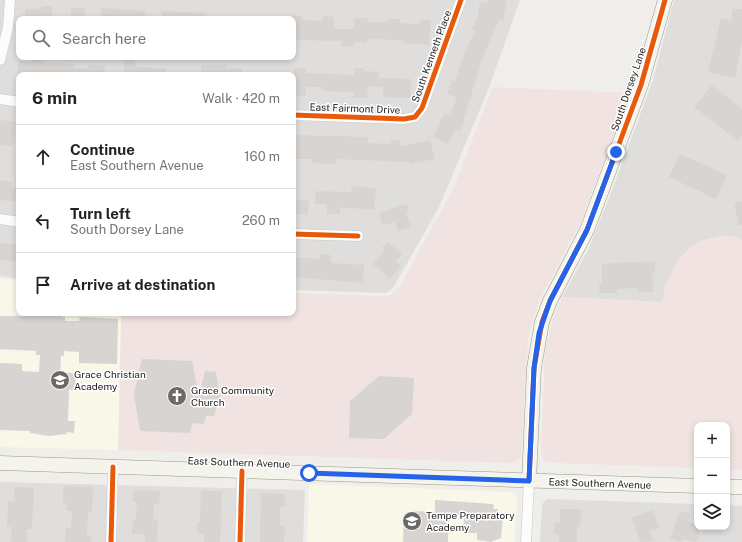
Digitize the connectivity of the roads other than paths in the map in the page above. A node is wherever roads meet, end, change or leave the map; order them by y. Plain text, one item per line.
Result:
1 (10, 0) edge
2 (460, 0) edge
3 (665, 0) edge
4 (0, 60) edge
5 (0, 99) edge
6 (16, 102) edge
7 (296, 115) edge
8 (415, 117) joint
9 (0, 219) edge
10 (16, 222) edge
11 (296, 234) edge
12 (358, 236) dead end
13 (0, 463) edge
14 (113, 467) junction
15 (242, 471) junction
16 (529, 481) junction
17 (694, 486) edge
18 (730, 487) edge
19 (742, 487) edge
20 (111, 542) edge
21 (240, 542) edge
22 (526, 542) edge

1 - 4 street
2 - 8 street, South Kenneth Place
3 - 16 main road, South Dorsey Lane
5 - 6 street
7 - 8 street, East Fairmont Drive
9 - 10 street
11 - 12 street
13 - 14 main road, East Southern Avenue
14 - 15 main road, East Southern Avenue
14 - 20 street
15 - 16 main road, East Southern Avenue
15 - 21 street
16 - 17 main road, East Southern Avenue
16 - 22 street, South Dorsey Lane
18 - 19 main road

